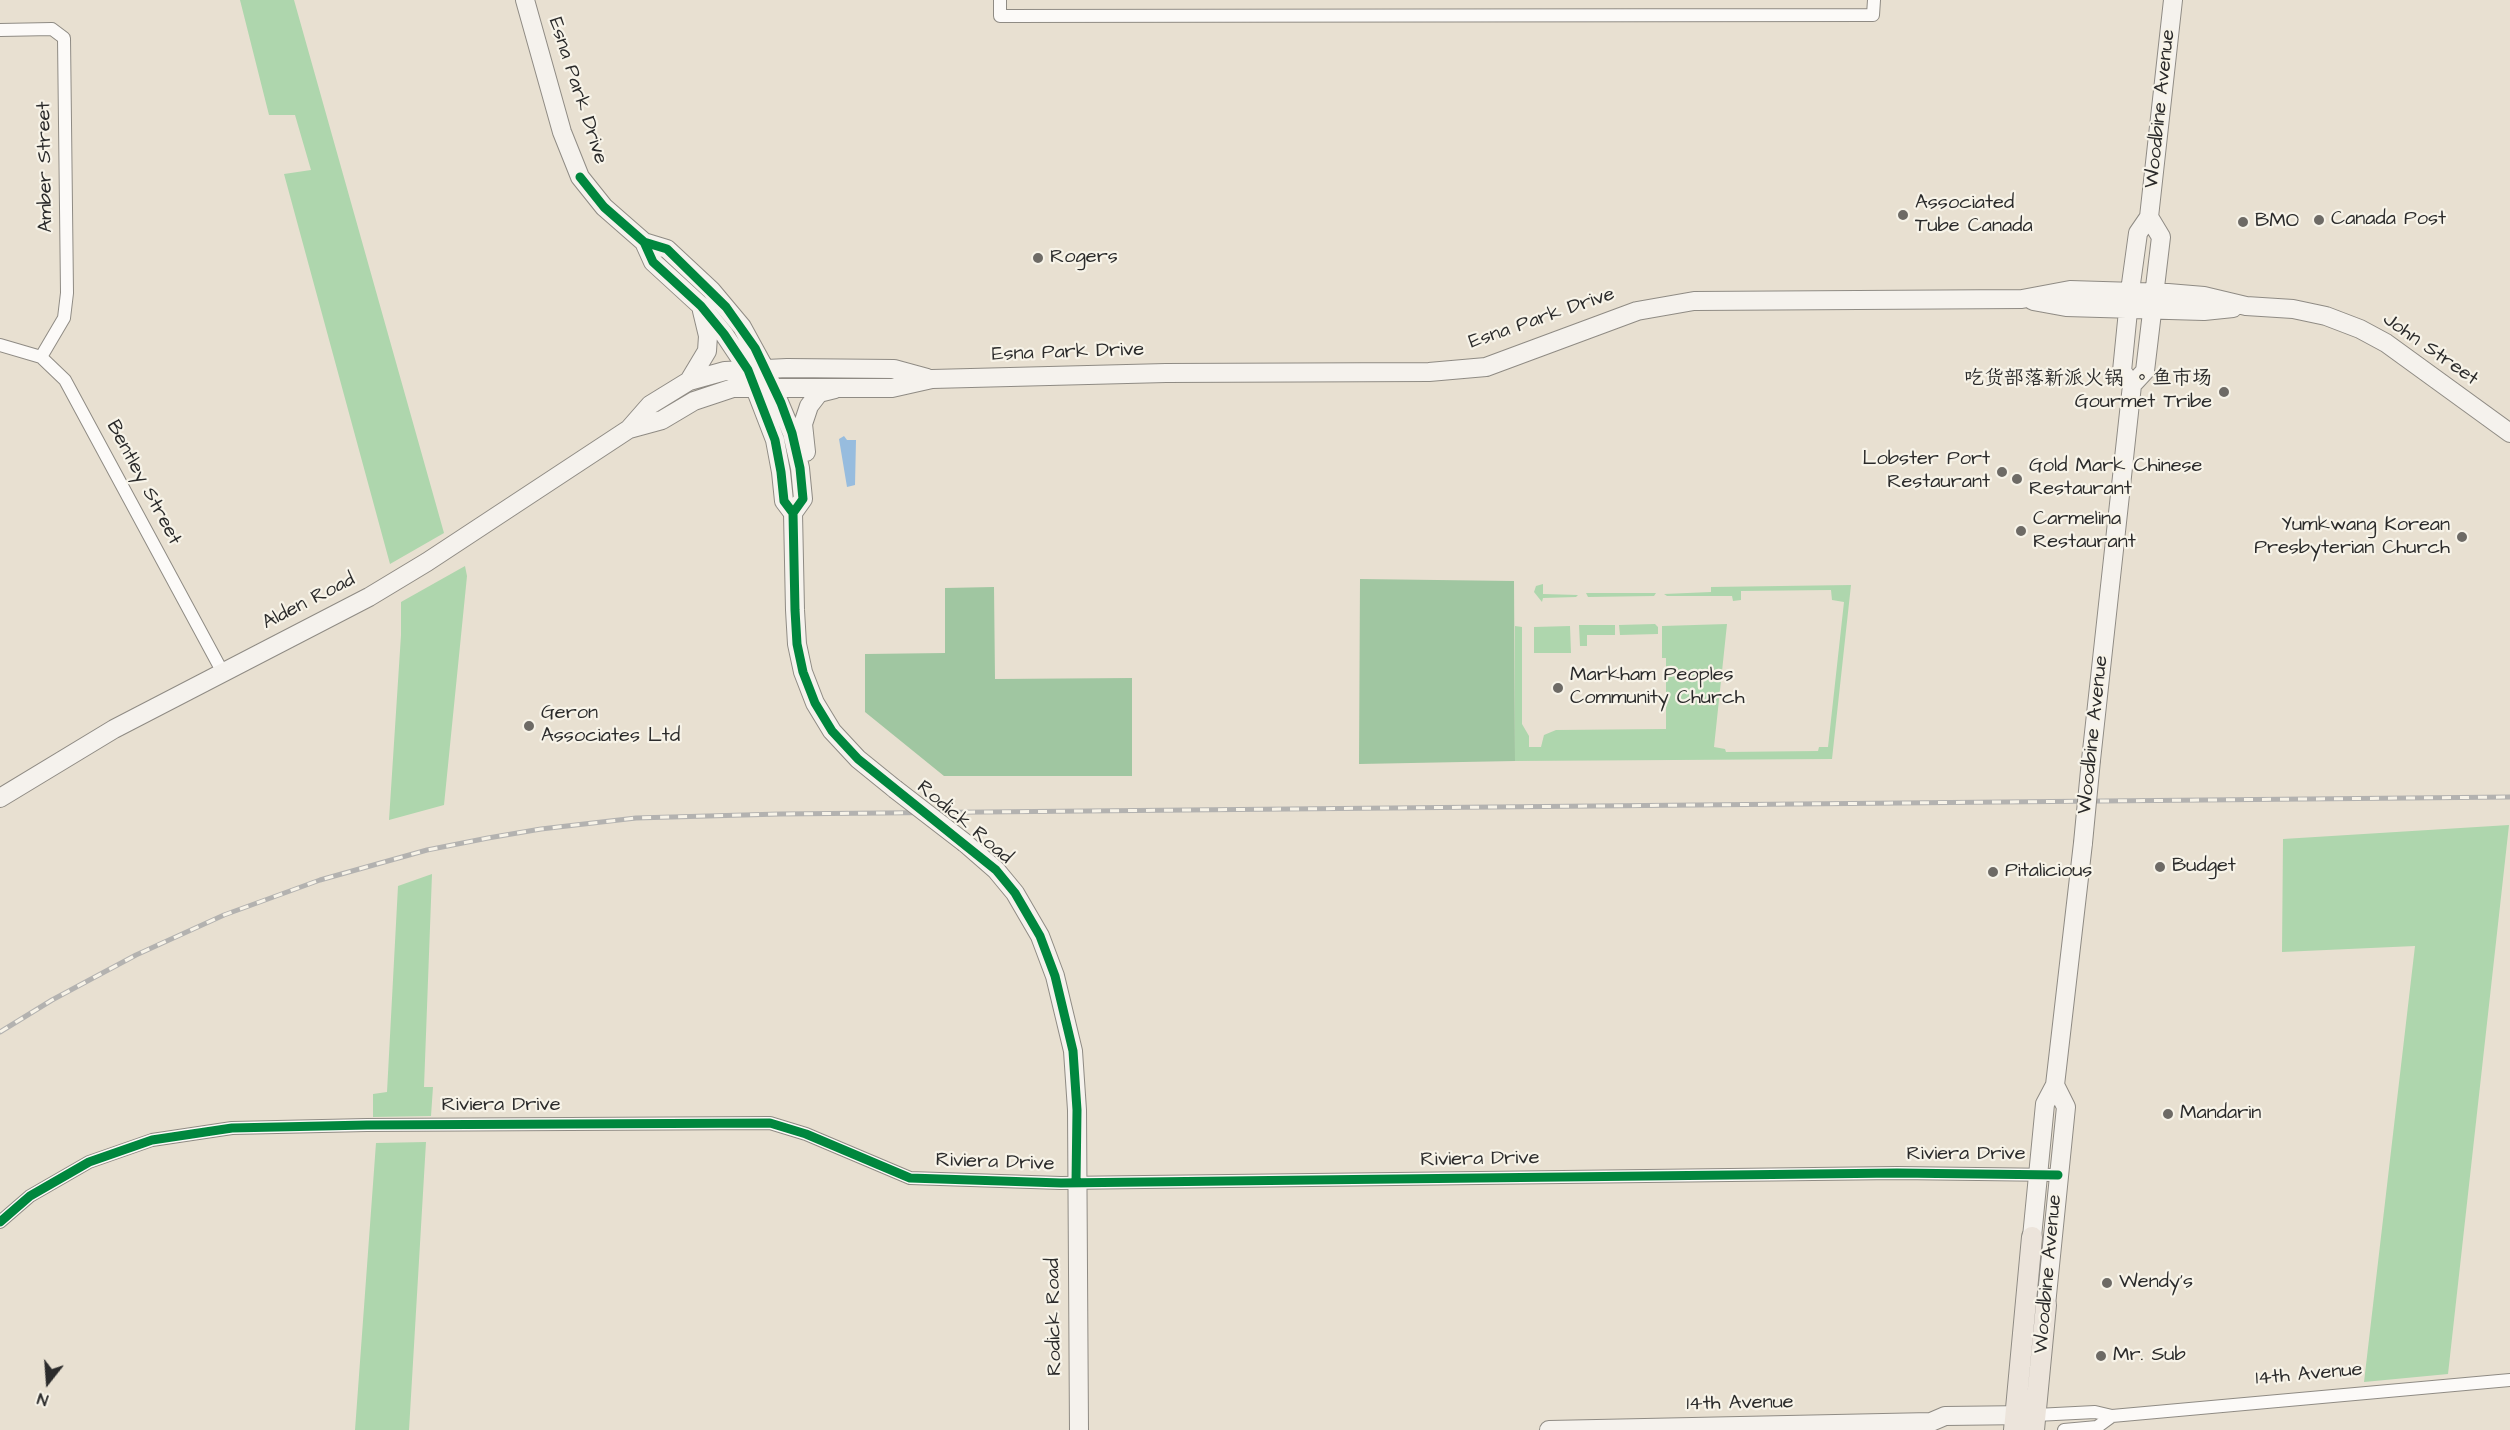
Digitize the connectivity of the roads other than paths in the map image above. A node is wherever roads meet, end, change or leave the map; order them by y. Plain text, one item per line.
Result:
1 (525, 0) edge
2 (1000, 0) edge
3 (1874, 0) edge
4 (2173, 0) edge
5 (0, 30) edge
6 (2149, 217) junction
7 (644, 242) junction
8 (2130, 300) junction
9 (2153, 300) junction
10 (701, 306) junction
11 (0, 345) edge
12 (42, 357) junction
13 (757, 369) junction
14 (932, 379) junction
15 (689, 381) junction
16 (2132, 385) junction
17 (765, 387) junction
18 (840, 387) junction
19 (628, 429) junction
20 (2510, 433) edge
21 (798, 506) junction
22 (222, 671) junction
23 (0, 798) edge
24 (2055, 1086) junction
25 (2037, 1174) junction
26 (2058, 1175) junction
27 (1076, 1183) junction
28 (0, 1222) edge
29 (2032, 1237) joint
30 (2046, 1305) joint
31 (2022, 1344) junction
32 (2042, 1348) junction
33 (2510, 1380) edge
34 (2112, 1416) junction
35 (2014, 1423) edge
36 (2035, 1423) edge
37 (1936, 1426) edge
38 (1079, 1430) edge
39 (1549, 1430) edge
40 (2064, 1430) edge

1 - 7 main road, Esna Park Drive
2 - 3 street
4 - 6 main road, Woodbine Avenue
5 - 12 street, Amber Street
6 - 8 main road, Woodbine Avenue
6 - 9 main road, Woodbine Avenue
7 - 10 main road, Esna Park Drive
7 - 13 main road, Esna Park Drive
8 - 9 main road, John Street
8 - 14 main road, Esna Park Drive
8 - 16 main road, Woodbine Avenue
9 - 16 main road, Woodbine Avenue
9 - 20 main road, John Street
10 - 13 main road, Esna Park Drive
10 - 15 main road
11 - 12 street, Bentley Street
12 - 22 street, Bentley Street
13 - 14 main road, Esna Park Drive
13 - 15 main road, Alden Road
13 - 17 main road, Esna Park Drive
14 - 18 main road, Esna Park Drive
15 - 19 main road, Alden Road
16 - 24 main road, Woodbine Avenue, bridge
17 - 18 main road, Esna Park Drive
17 - 19 main road, Alden Road
17 - 21 main road, Rodick Road
18 - 21 main road
19 - 22 main road, Alden Road
21 - 27 main road, Rodick Road, bridge
22 - 23 main road, Alden Road
24 - 25 main road, Woodbine Avenue
24 - 26 main road, Woodbine Avenue
25 - 26 street, Riviera Drive
25 - 27 street, Riviera Drive
25 - 29 main road, Woodbine Avenue
26 - 30 main road, Woodbine Avenue
27 - 28 street, Riviera Drive
27 - 38 main road, Rodick Road
29 - 31 main road, Woodbine Avenue
30 - 32 main road, Woodbine Avenue
31 - 32 main road
31 - 35 main road, Woodbine Avenue
32 - 36 main road, Woodbine Avenue
33 - 34 street, 14th Avenue
34 - 36 street, 14th Avenue
34 - 40 street, 14th Avenue
35 - 36 main road, 14th Avenue
35 - 37 main road, 14th Avenue
37 - 39 main road, 14th Avenue

